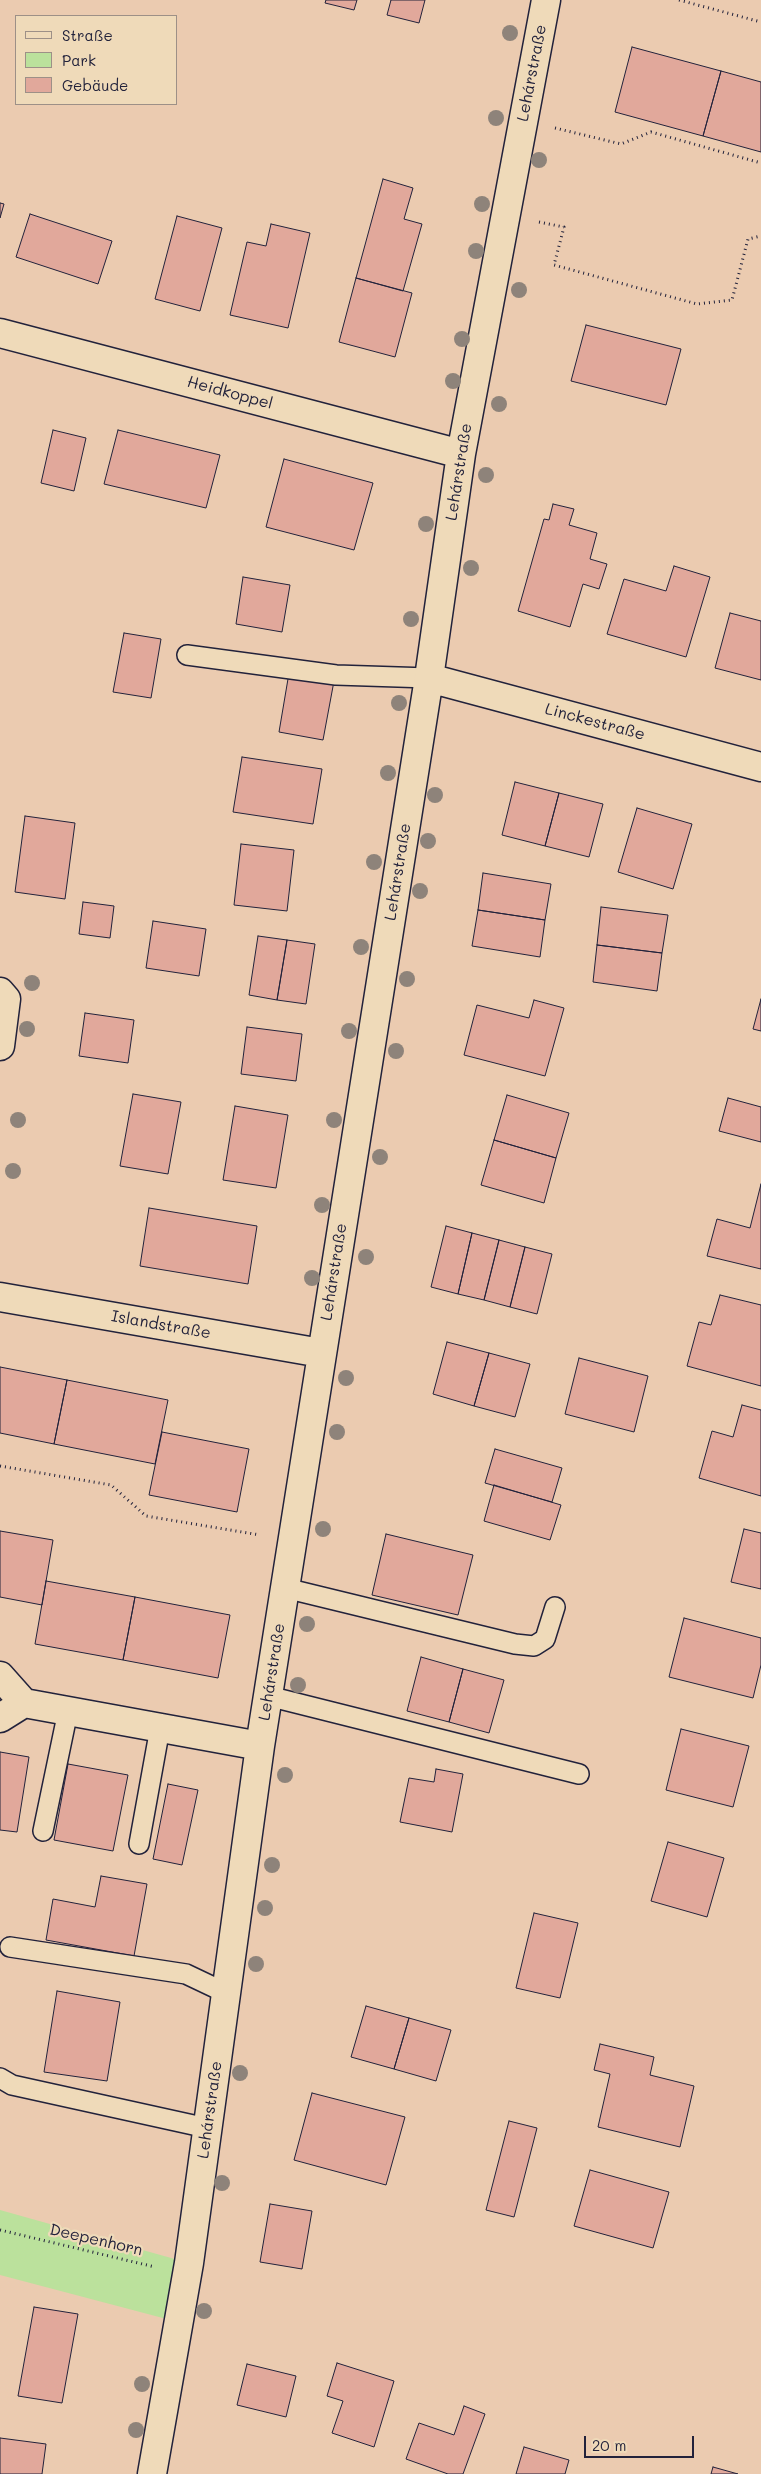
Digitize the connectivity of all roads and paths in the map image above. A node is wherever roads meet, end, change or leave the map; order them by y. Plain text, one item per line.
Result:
1 (546, 0) edge
2 (679, 0) edge
3 (761, 22) edge
4 (523, 120) junction
5 (761, 163) edge
6 (506, 215) junction
7 (761, 236) edge
8 (0, 333) edge
9 (461, 454) junction
10 (187, 656) dead end
11 (429, 678) junction
12 (761, 766) edge
13 (0, 992) edge
14 (0, 1046) edge
15 (0, 1297) edge
16 (321, 1353) junction
17 (0, 1466) edge
18 (293, 1540) junction
19 (285, 1588) junction
20 (555, 1607) dead end
21 (0, 1676) edge
22 (268, 1696) junction
23 (24, 1703) junction
24 (68, 1711) junction
25 (0, 1718) edge
26 (160, 1728) junction
27 (260, 1746) junction
28 (579, 1774) dead end
29 (43, 1830) dead end
30 (139, 1844) dead end
31 (10, 1947) dead end
32 (226, 1994) junction
33 (0, 2078) edge
34 (207, 2128) junction
35 (0, 2230) edge
36 (187, 2274) junction
37 (152, 2474) edge

1 - 4 street, Lehárstraße
2 - 3 path
4 - 5 path
4 - 6 street, Lehárstraße
6 - 7 path
6 - 9 street, Lehárstraße
8 - 9 street, Heidkoppel
9 - 11 street, Lehárstraße
10 - 11 lane
11 - 12 street, Linckestraße
11 - 16 street, Lehárstraße
13 - 14 street
15 - 16 street, Islandstraße
16 - 18 street, Lehárstraße
17 - 18 path
18 - 19 street, Lehárstraße
19 - 20 lane
19 - 22 street, Lehárstraße
21 - 23 street
22 - 27 street, Lehárstraße
22 - 28 lane
23 - 24 street
23 - 25 street
24 - 26 street
24 - 29 lane
26 - 27 street
26 - 30 lane
27 - 32 street, Lehárstraße
31 - 32 lane
32 - 34 street, Lehárstraße
33 - 34 lane
34 - 36 street, Lehárstraße
35 - 36 path, Deepenhorn
36 - 37 street, Lehárstraße

